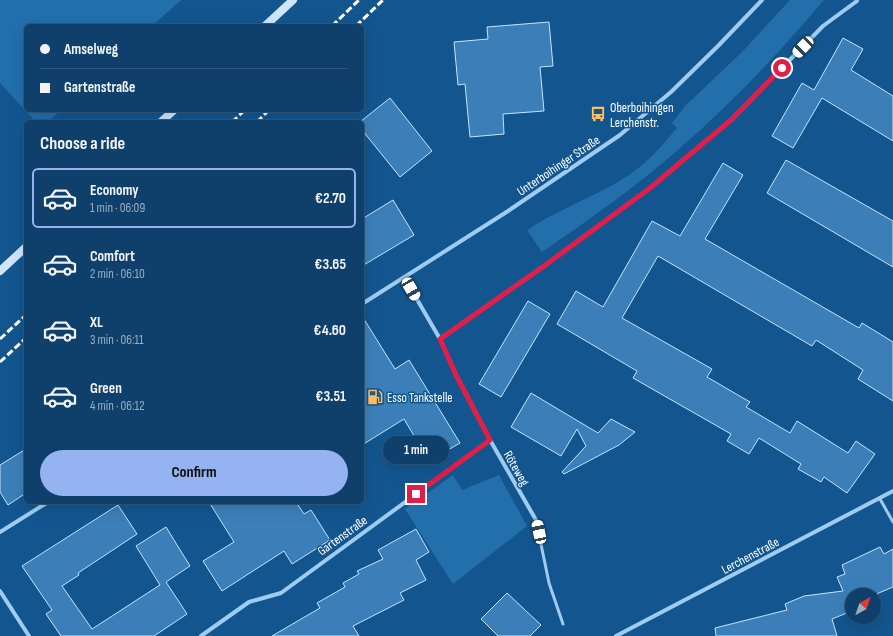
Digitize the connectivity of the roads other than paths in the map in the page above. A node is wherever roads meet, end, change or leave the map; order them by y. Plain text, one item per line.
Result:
1 (293, 0) edge
2 (762, 0) edge
3 (857, 2) dead end
4 (267, 24) edge
5 (172, 112) edge
6 (163, 120) edge
7 (24, 249) edge
8 (0, 271) edge
9 (404, 277) junction
10 (364, 303) edge
11 (440, 339) junction
12 (490, 440) junction
13 (893, 491) edge
14 (880, 499) junction
15 (45, 504) edge
16 (536, 520) joint
17 (893, 522) edge
18 (0, 532) edge
19 (0, 591) edge
20 (563, 624) dead end
21 (29, 636) edge
22 (201, 636) edge
23 (616, 636) edge

1 - 4 main road
2 - 9 street, Unterboihinger Straße
3 - 11 street
5 - 6 main road
7 - 8 main road
9 - 10 street, Unterboihinger Straße
9 - 11 street, Röteweg
11 - 12 street, Röteweg
12 - 16 street, Röteweg
12 - 22 street, Gartenstraße
13 - 14 street, Lerchenstraße
14 - 17 lane
14 - 23 street, Lerchenstraße
15 - 18 street
16 - 20 lane
19 - 21 street

